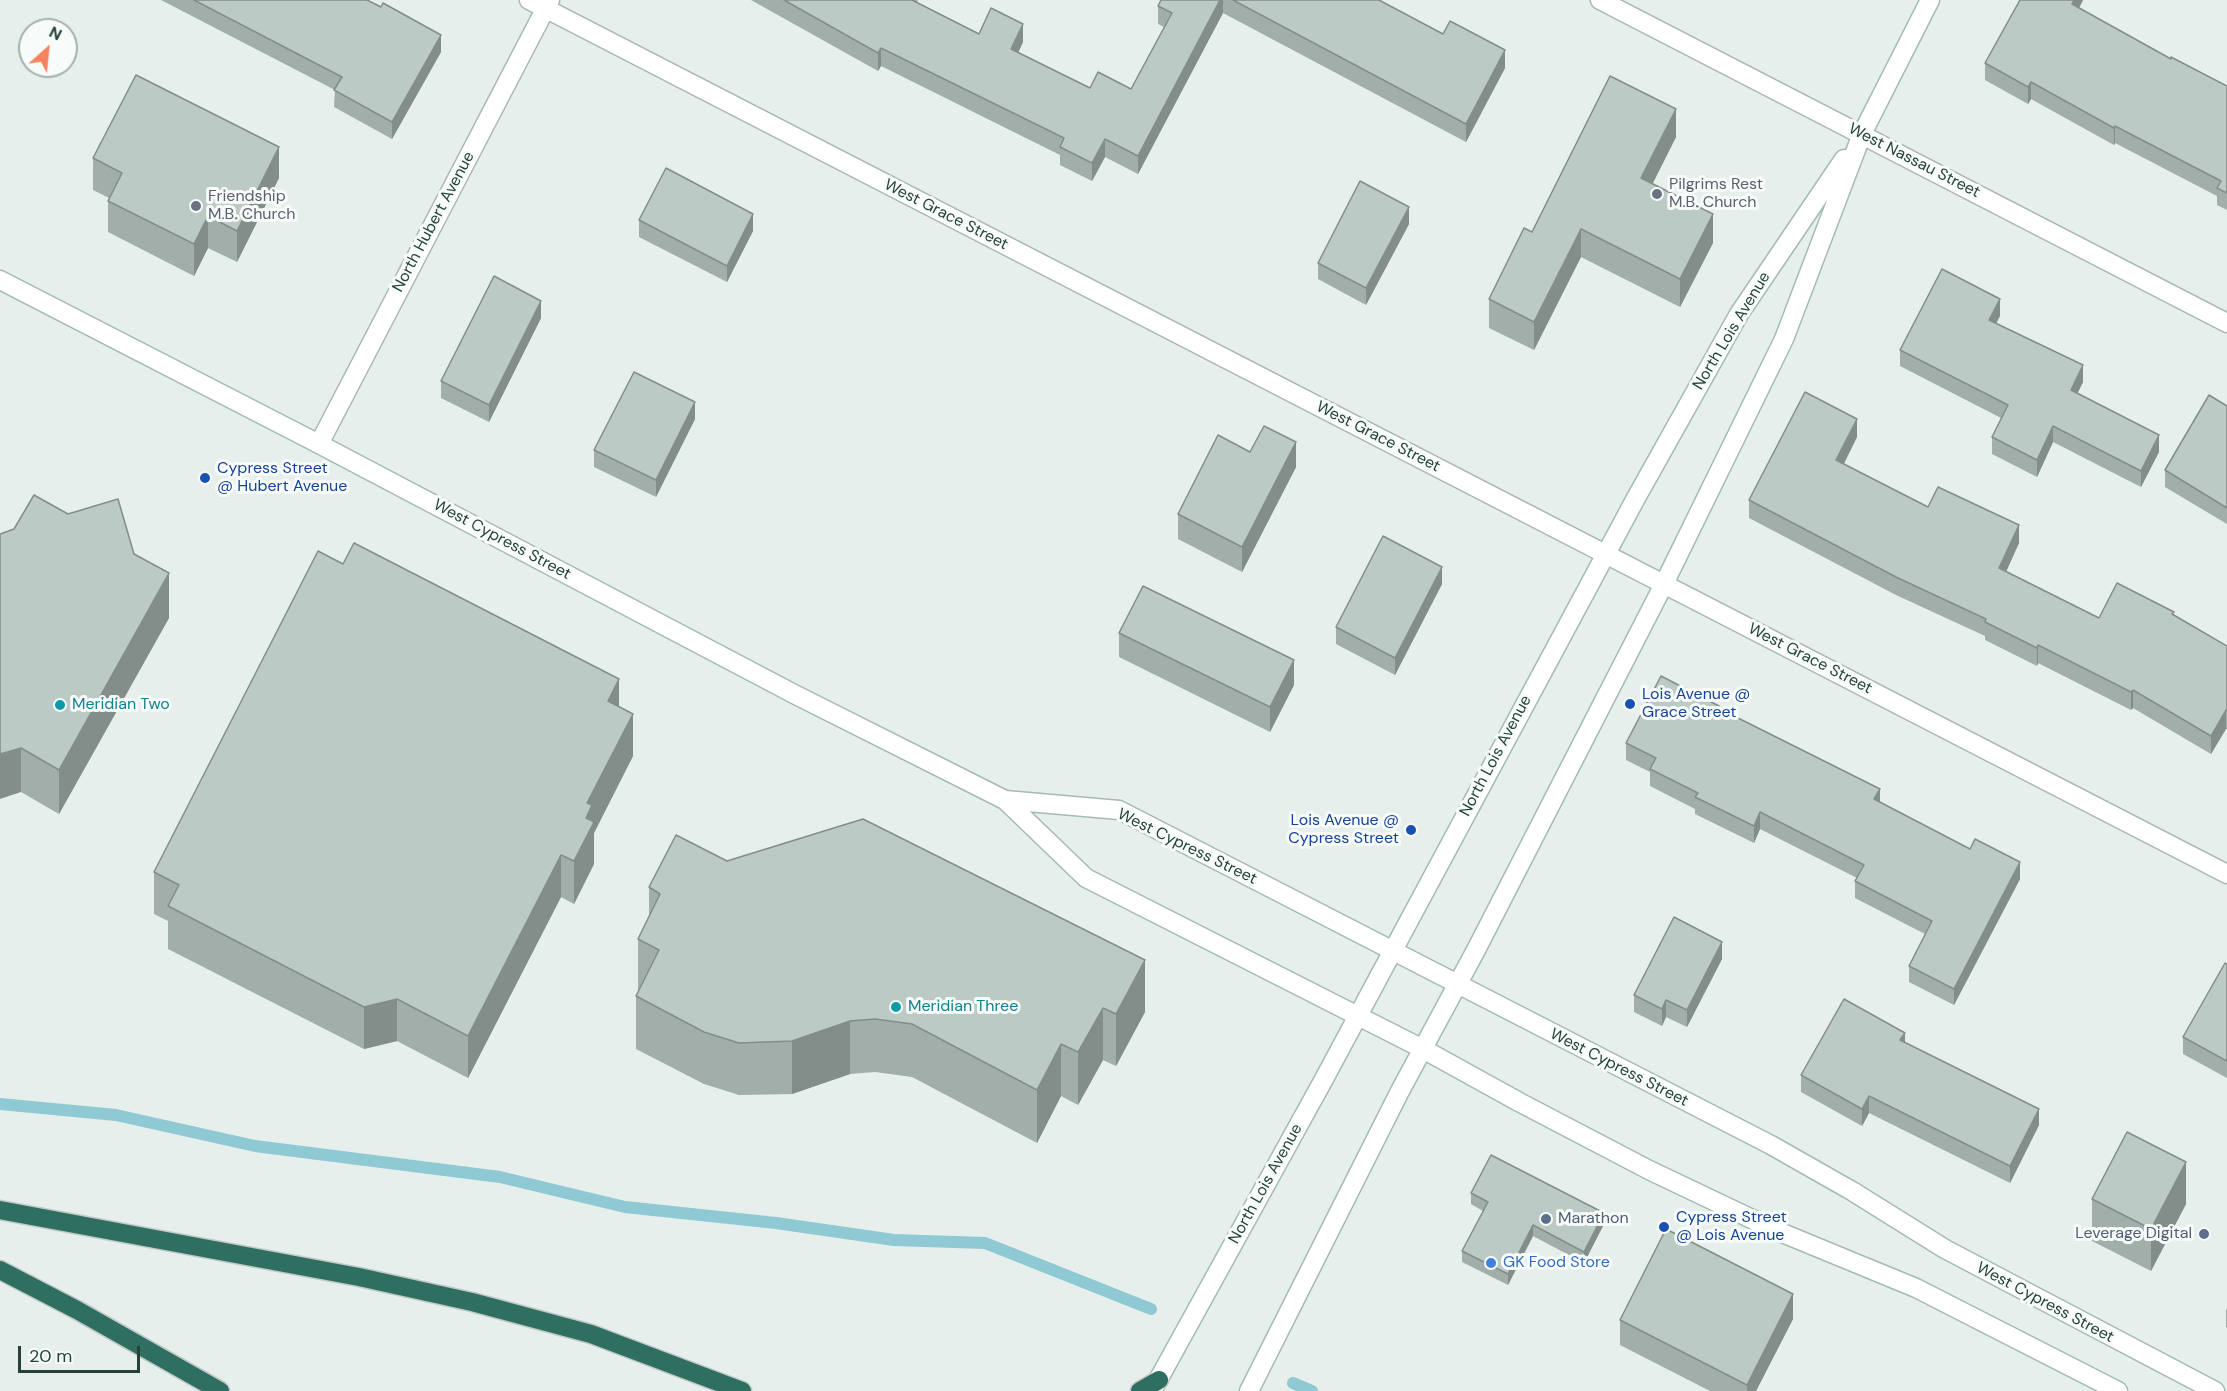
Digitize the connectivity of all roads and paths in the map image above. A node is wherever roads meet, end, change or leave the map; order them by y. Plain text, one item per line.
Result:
1 (529, 0) edge
2 (1600, 0) edge
3 (1930, 0) edge
4 (548, 4) edge
5 (1862, 134) junction
6 (0, 280) edge
7 (2227, 323) edge
8 (318, 444) junction
9 (1604, 554) junction
10 (1664, 584) junction
11 (1005, 800) junction
12 (2227, 874) edge
13 (1392, 951) junction
14 (1458, 984) junction
15 (1358, 1016) junction
16 (1423, 1049) junction
17 (0, 1210) edge
18 (0, 1270) edge
19 (1155, 1385) edge
20 (220, 1391) edge
21 (742, 1391) edge
22 (1140, 1391) edge
23 (1249, 1391) edge
24 (2118, 1391) edge
25 (2215, 1391) edge

1 - 4 street, West Grace Street
2 - 5 street, West Nassau Street
3 - 5 street, North Lois Avenue
4 - 8 street, North Hubert Avenue
4 - 9 street, West Grace Street
5 - 7 street, West Nassau Street
5 - 9 street, North Lois Avenue
5 - 10 street, North Lois Avenue
6 - 8 street, West Cypress Street
8 - 11 street, West Cypress Street
9 - 10 street, West Grace Street
9 - 13 street, North Lois Avenue
10 - 12 street, West Grace Street
10 - 14 street, North Lois Avenue
11 - 13 street, West Cypress Street
11 - 15 street, West Cypress Street
13 - 14 street, West Cypress Street
13 - 15 street, North Lois Avenue
14 - 16 street, North Lois Avenue
14 - 25 street, West Cypress Street
15 - 16 street, West Cypress Street
15 - 19 street, North Lois Avenue
16 - 23 street, North Lois Avenue
16 - 24 street, West Cypress Street
17 - 21 highway
18 - 20 highway
19 - 22 highway

